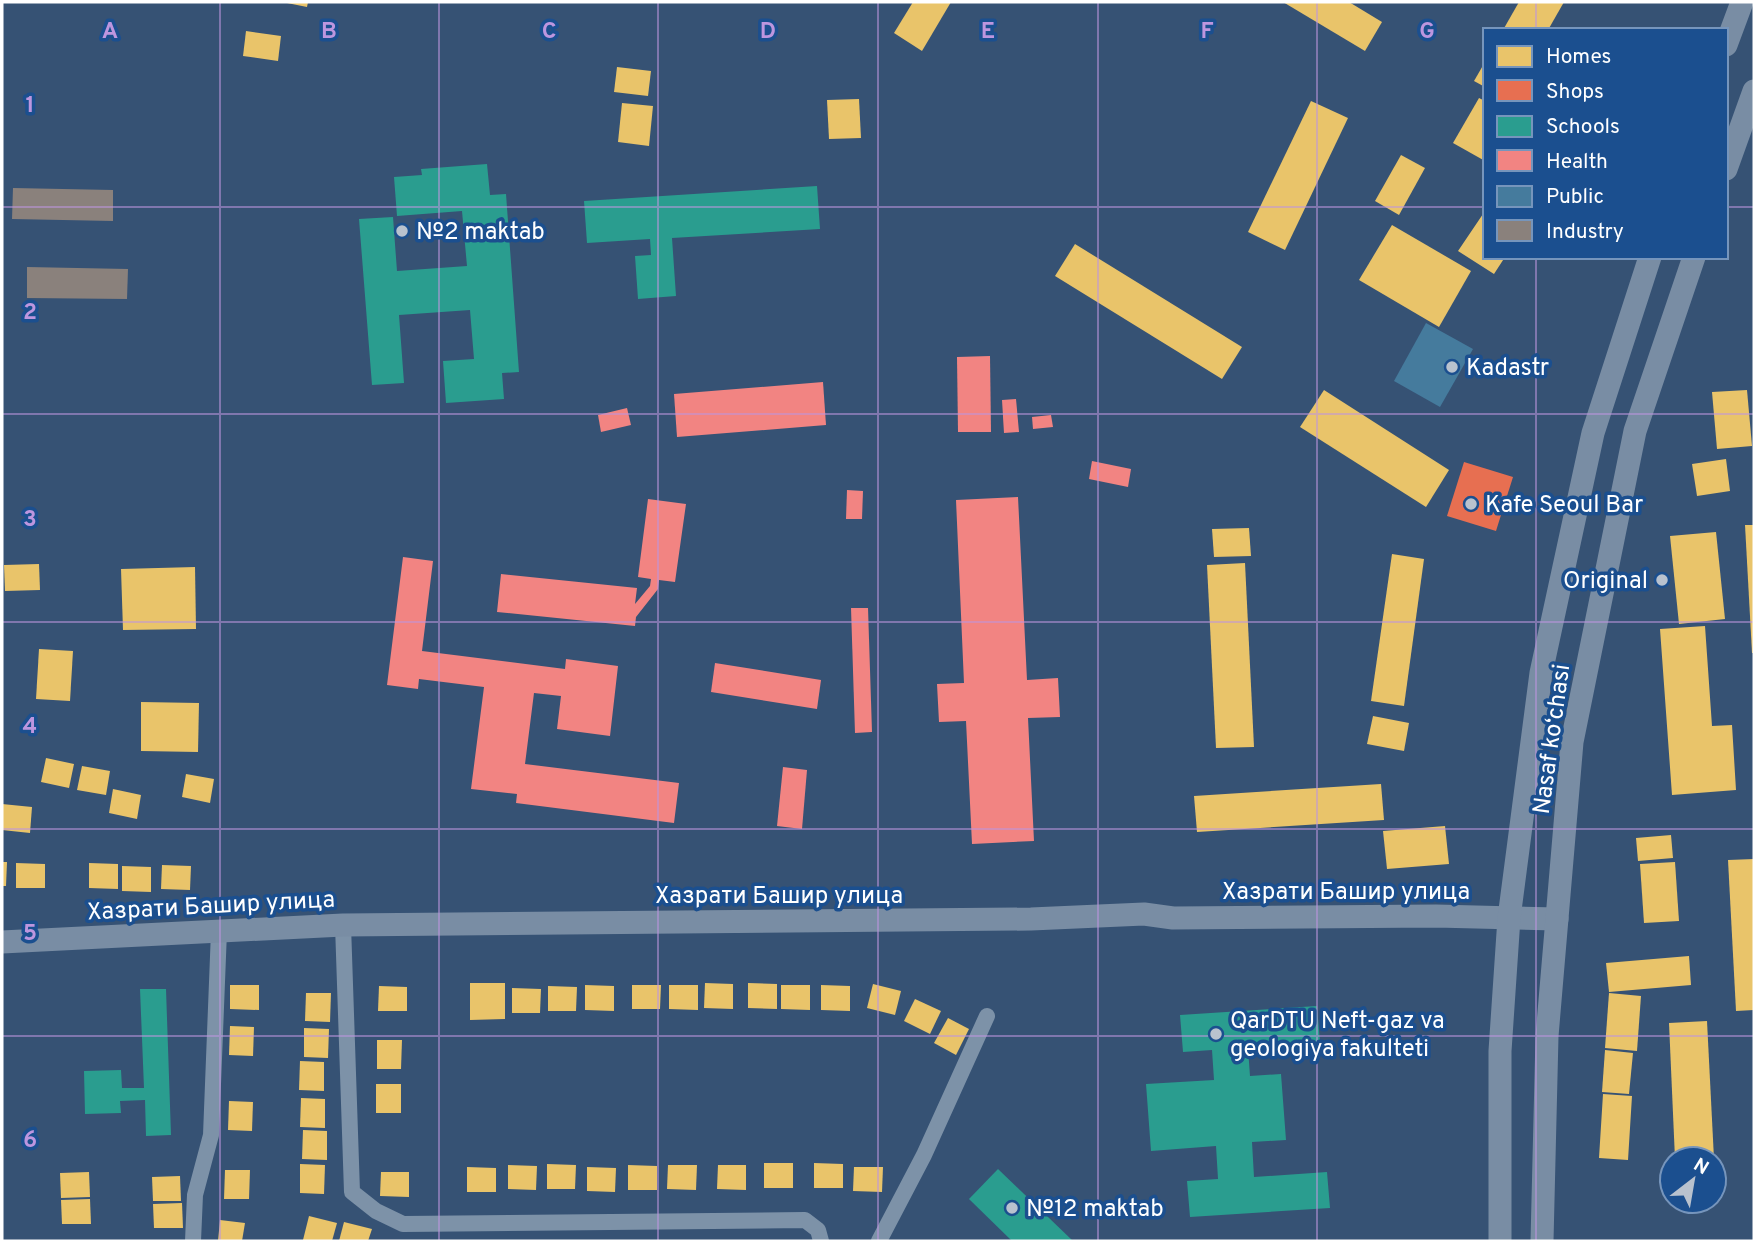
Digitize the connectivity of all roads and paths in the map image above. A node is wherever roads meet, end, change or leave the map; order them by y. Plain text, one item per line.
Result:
1 (1742, 2) edge
2 (1728, 40) edge
3 (1754, 91) edge
4 (1728, 163) edge
5 (1649, 259) edge
6 (1693, 259) edge
7 (1509, 918) junction
8 (1557, 919) junction
9 (343, 925) junction
10 (219, 931) junction
11 (2, 942) edge
12 (987, 1016) dead end
13 (193, 1241) edge
14 (821, 1241) edge
15 (879, 1241) edge
16 (1500, 1241) edge
17 (1542, 1241) edge

1 - 2 main road
3 - 4 main road
5 - 7 main road, Nasaf ko‘chasi
6 - 8 main road, Nasaf ko‘chasi
7 - 8 main road, Хазрати Башир улица
7 - 9 main road, Хазрати Башир улица
7 - 16 main road, Nasaf ko‘chasi
8 - 17 main road, Nasaf ko‘chasi
9 - 10 main road, Хазрати Башир улица
9 - 14 street
10 - 11 main road, Хазрати Башир улица
10 - 13 street
12 - 15 street

